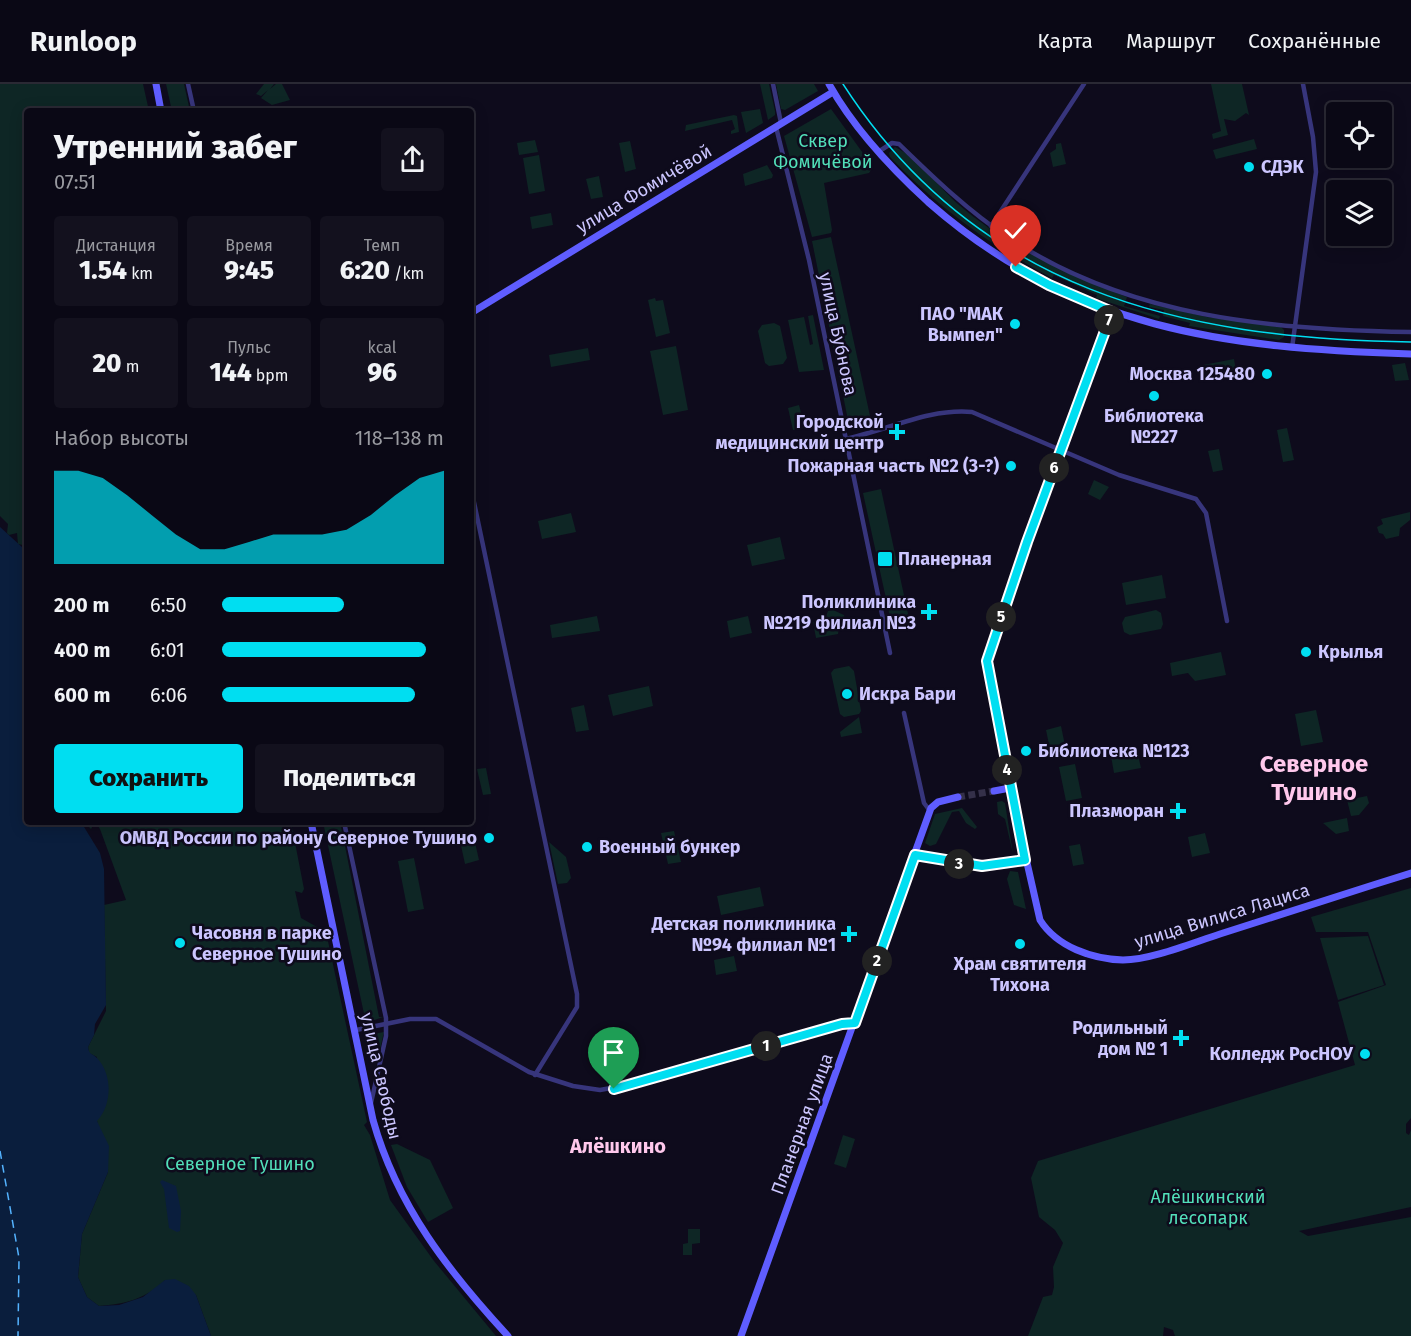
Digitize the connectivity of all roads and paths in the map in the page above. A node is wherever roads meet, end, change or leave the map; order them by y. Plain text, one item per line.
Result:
1 (156, 84) edge
2 (188, 84) edge
3 (773, 84) edge
4 (829, 84) edge
5 (1084, 84) edge
6 (1303, 84) edge
7 (833, 92) junction
8 (160, 108) edge
9 (193, 108) edge
10 (779, 125) junction
11 (878, 152) junction
12 (991, 226) junction
13 (474, 311) edge
14 (1112, 312) junction
15 (1293, 327) junction
16 (1411, 332) edge
17 (1292, 348) junction
18 (1411, 354) edge
19 (845, 439) junction
20 (1060, 450) junction
21 (474, 502) edge
22 (1227, 621) dead end
23 (890, 653) dead end
24 (904, 713) dead end
25 (1010, 788) junction
26 (994, 791) tunnel mouth
27 (958, 797) tunnel mouth
28 (930, 811) junction
29 (312, 825) edge
30 (345, 825) edge
31 (915, 855) junction
32 (1025, 860) junction
33 (1411, 873) edge
34 (386, 1023) junction
35 (855, 1023) junction
36 (356, 1030) junction
37 (535, 1075) junction
38 (370, 1105) junction
39 (508, 1336) edge
40 (741, 1336) edge

1 - 8 main road
2 - 9 street
3 - 10 street, улица Бубнова
4 - 7 main road
5 - 12 street
6 - 15 street
7 - 10 main road, улица Фомичёвой
7 - 11 main road
10 - 13 main road, улица Фомичёвой
10 - 19 street, улица Бубнова
11 - 12 street
11 - 14 main road
12 - 15 street
14 - 17 main road
14 - 20 main road
15 - 16 street
15 - 17 street
17 - 18 main road
19 - 20 street
19 - 23 street, улица Бубнова
20 - 22 street
20 - 25 main road
21 - 37 street
24 - 28 street
25 - 26 main road
25 - 32 main road
27 - 28 main road
28 - 31 main road, Планерная улица
29 - 36 main road, улица Свободы
30 - 34 street
31 - 32 main road
31 - 35 main road, Планерная улица
32 - 33 main road, улица Вилиса Лациса
34 - 36 street
34 - 37 street
34 - 38 street
35 - 37 street
35 - 40 main road, Планерная улица
36 - 38 main road, улица Свободы
38 - 39 main road, улица Свободы

